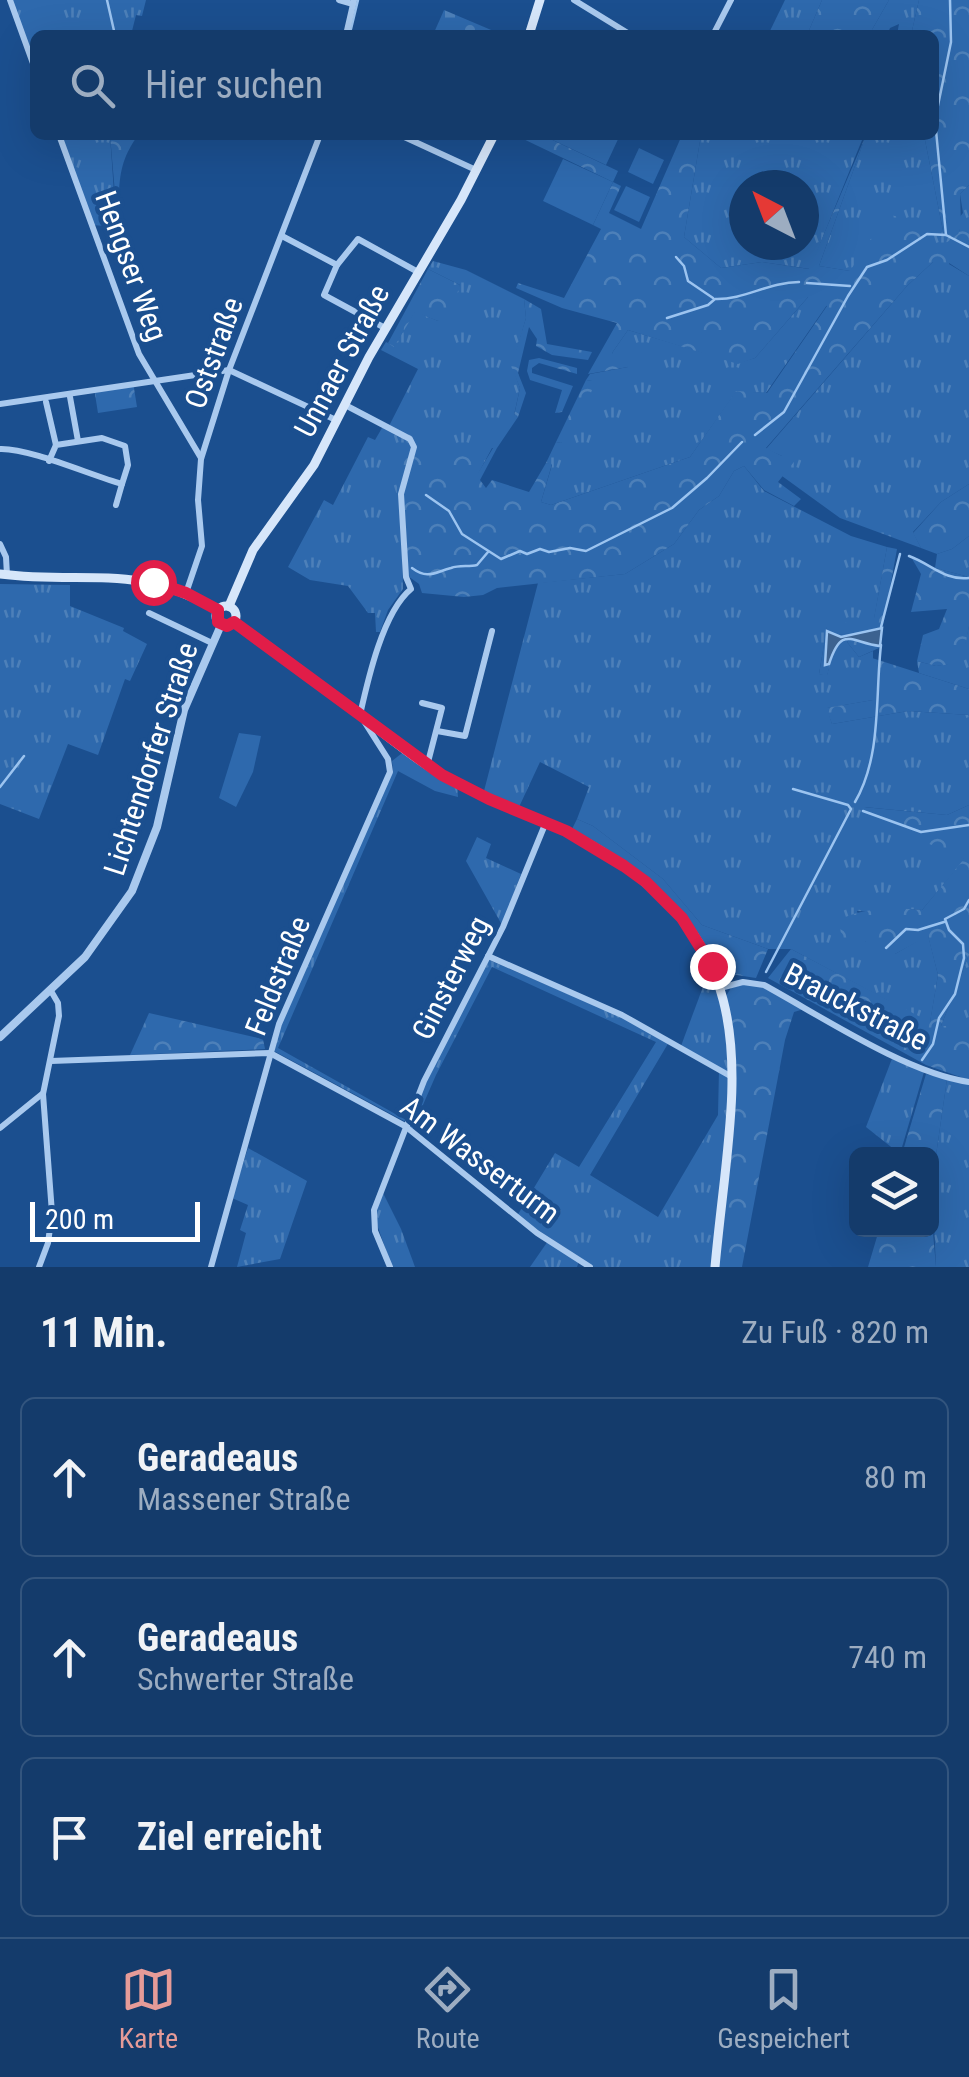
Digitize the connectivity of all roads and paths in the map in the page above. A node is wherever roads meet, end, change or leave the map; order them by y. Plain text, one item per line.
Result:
1 (10, 0) edge
2 (339, 0) edge
3 (540, 0) edge
4 (574, 0) edge
5 (731, 0) edge
6 (354, 2) edge
7 (347, 30) edge
8 (531, 30) edge
9 (623, 30) edge
10 (716, 30) edge
11 (30, 55) edge
12 (61, 140) edge
13 (318, 140) edge
14 (411, 140) edge
15 (492, 140) edge
16 (477, 170) junction
17 (282, 236) junction
18 (337, 265) junction
19 (418, 272) junction
20 (385, 328) junction
21 (229, 370) junction
22 (152, 380) junction
23 (70, 397) dead end
24 (46, 402) dead end
25 (0, 404) edge
26 (348, 407) dead end
27 (336, 420) junction
28 (78, 441) junction
29 (56, 446) junction
30 (0, 450) edge
31 (201, 459) junction
32 (49, 461) junction
33 (122, 484) junction
34 (116, 505) dead end
35 (0, 544) edge
36 (4, 574) edge
37 (186, 593) junction
38 (230, 606) junction
39 (218, 610) junction
40 (149, 613) dead end
41 (234, 622) junction
42 (221, 624) junction
43 (492, 631) dead end
44 (212, 643) junction
45 (422, 703) dead end
46 (360, 715) junction
47 (437, 731) junction
48 (427, 766) junction
49 (546, 822) junction
50 (488, 956) junction
51 (720, 988) junction
52 (51, 991) junction
53 (0, 1038) edge
54 (270, 1053) junction
55 (51, 1061) junction
56 (732, 1077) junction
57 (969, 1082) edge
58 (44, 1094) junction
59 (405, 1126) junction
60 (0, 1128) edge
61 (39, 1267) edge
62 (211, 1267) edge
63 (390, 1267) edge
64 (590, 1267) edge
65 (714, 1267) edge

1 - 11 street
2 - 6 street
3 - 8 main road
4 - 9 street
5 - 10 street
6 - 7 street
12 - 22 street, Hengser Weg
13 - 17 street, Oststraße
14 - 16 street
15 - 16 main road, Unnaer Straße
16 - 19 main road, Unnaer Straße
17 - 18 street
17 - 21 street, Oststraße
18 - 19 street
18 - 20 street
19 - 20 main road, Unnaer Straße
20 - 27 main road, Unnaer Straße
21 - 22 street
21 - 27 street
21 - 31 street, Oststraße
22 - 25 street
22 - 31 street, Hengser Weg
23 - 28 street
24 - 29 street
26 - 46 street
27 - 38 main road, Unnaer Straße
28 - 29 street
28 - 33 street
29 - 32 street
30 - 32 street
31 - 37 street, Oststraße
32 - 33 street
33 - 34 street
35 - 36 street
36 - 37 main road
37 - 39 main road
38 - 39 main road
38 - 41 main road
39 - 42 main road
40 - 44 street
41 - 42 main road
41 - 46 main road
42 - 44 street, Lichtendorfer Straße
43 - 47 street
44 - 52 street, Lichtendorfer Straße
45 - 47 street
46 - 48 main road
46 - 54 street, Feldstraße
47 - 48 street
48 - 49 main road
49 - 50 street, Ginsterweg
49 - 51 main road
50 - 56 street
50 - 59 street, Ginsterweg
51 - 56 main road
51 - 57 street, Brauckstraße
52 - 53 street, Lichtendorfer Straße
52 - 55 street
54 - 55 street
54 - 59 street, Am Wasserturm
54 - 62 street, Feldstraße
55 - 58 street
56 - 65 main road
58 - 60 street
58 - 61 street
59 - 63 street, Ginsterweg
59 - 64 street, Am Wasserturm

